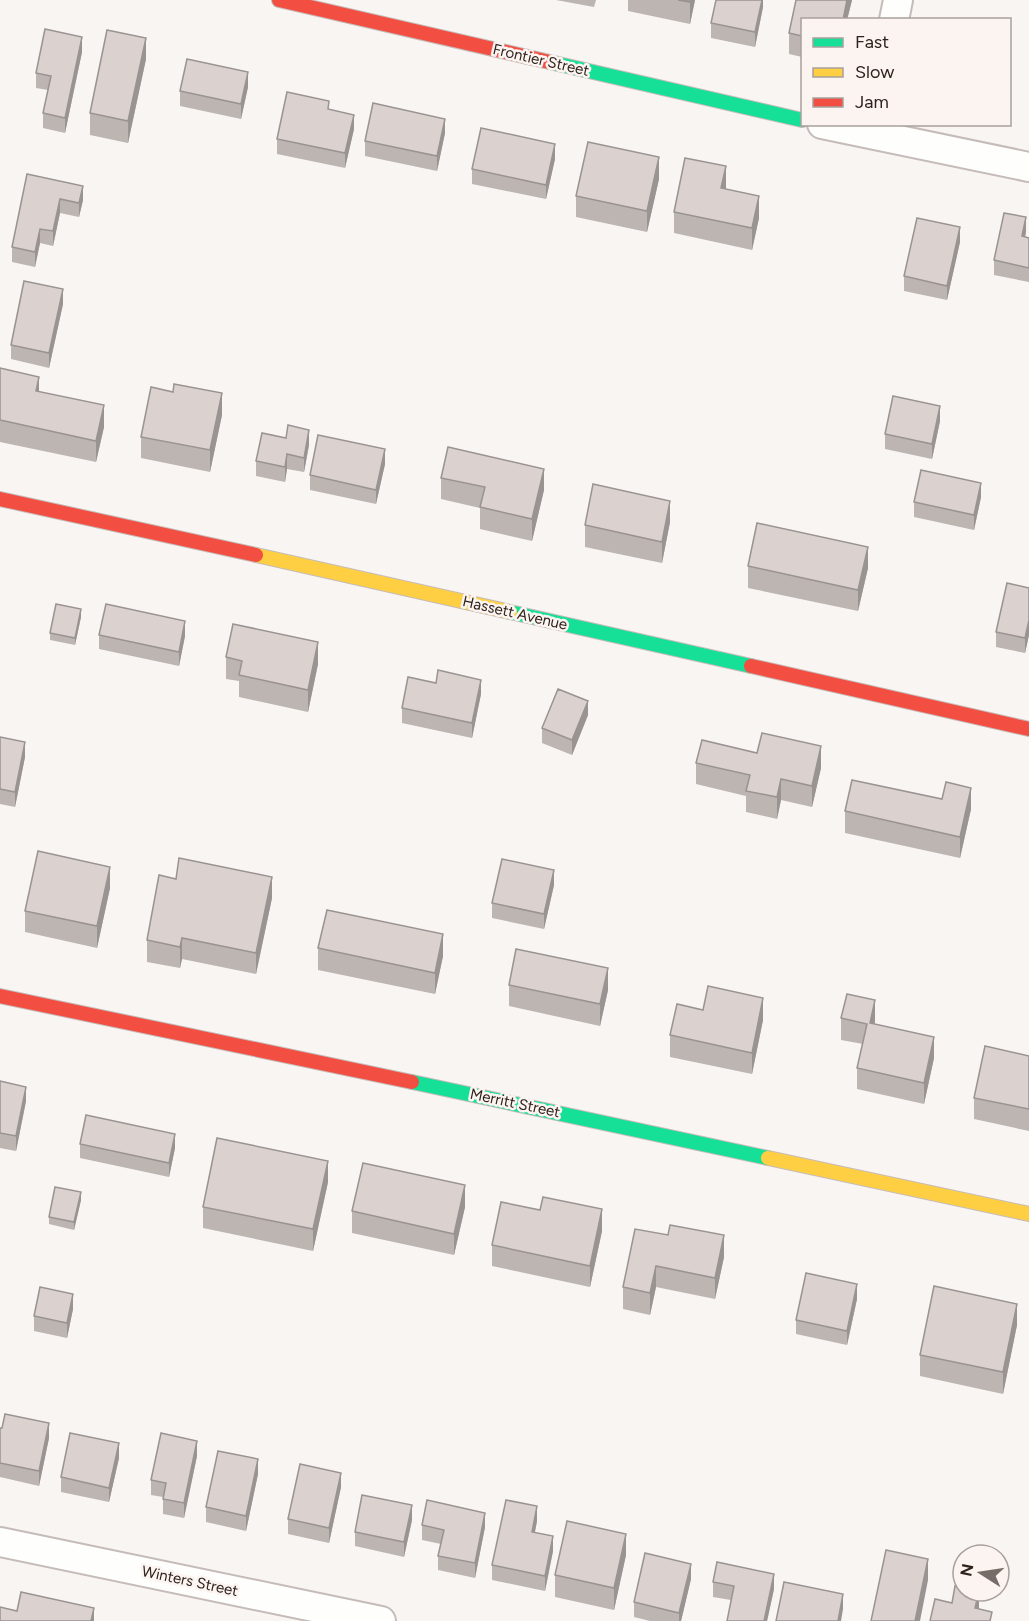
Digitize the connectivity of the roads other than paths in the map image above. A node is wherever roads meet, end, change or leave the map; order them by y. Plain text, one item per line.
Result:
1 (279, 0) edge
2 (898, 0) edge
3 (894, 18) edge
4 (801, 120) edge
5 (838, 126) edge
6 (870, 130) edge
7 (1029, 167) edge
8 (0, 499) edge
9 (1029, 729) edge
10 (0, 996) edge
11 (1029, 1214) edge
12 (0, 1542) edge
13 (381, 1621) edge

1 - 4 street, Frontier Street
2 - 3 street
5 - 6 street
6 - 7 street
8 - 9 street, Hassett Avenue
10 - 11 street, Merritt Street
12 - 13 street, Winters Street

